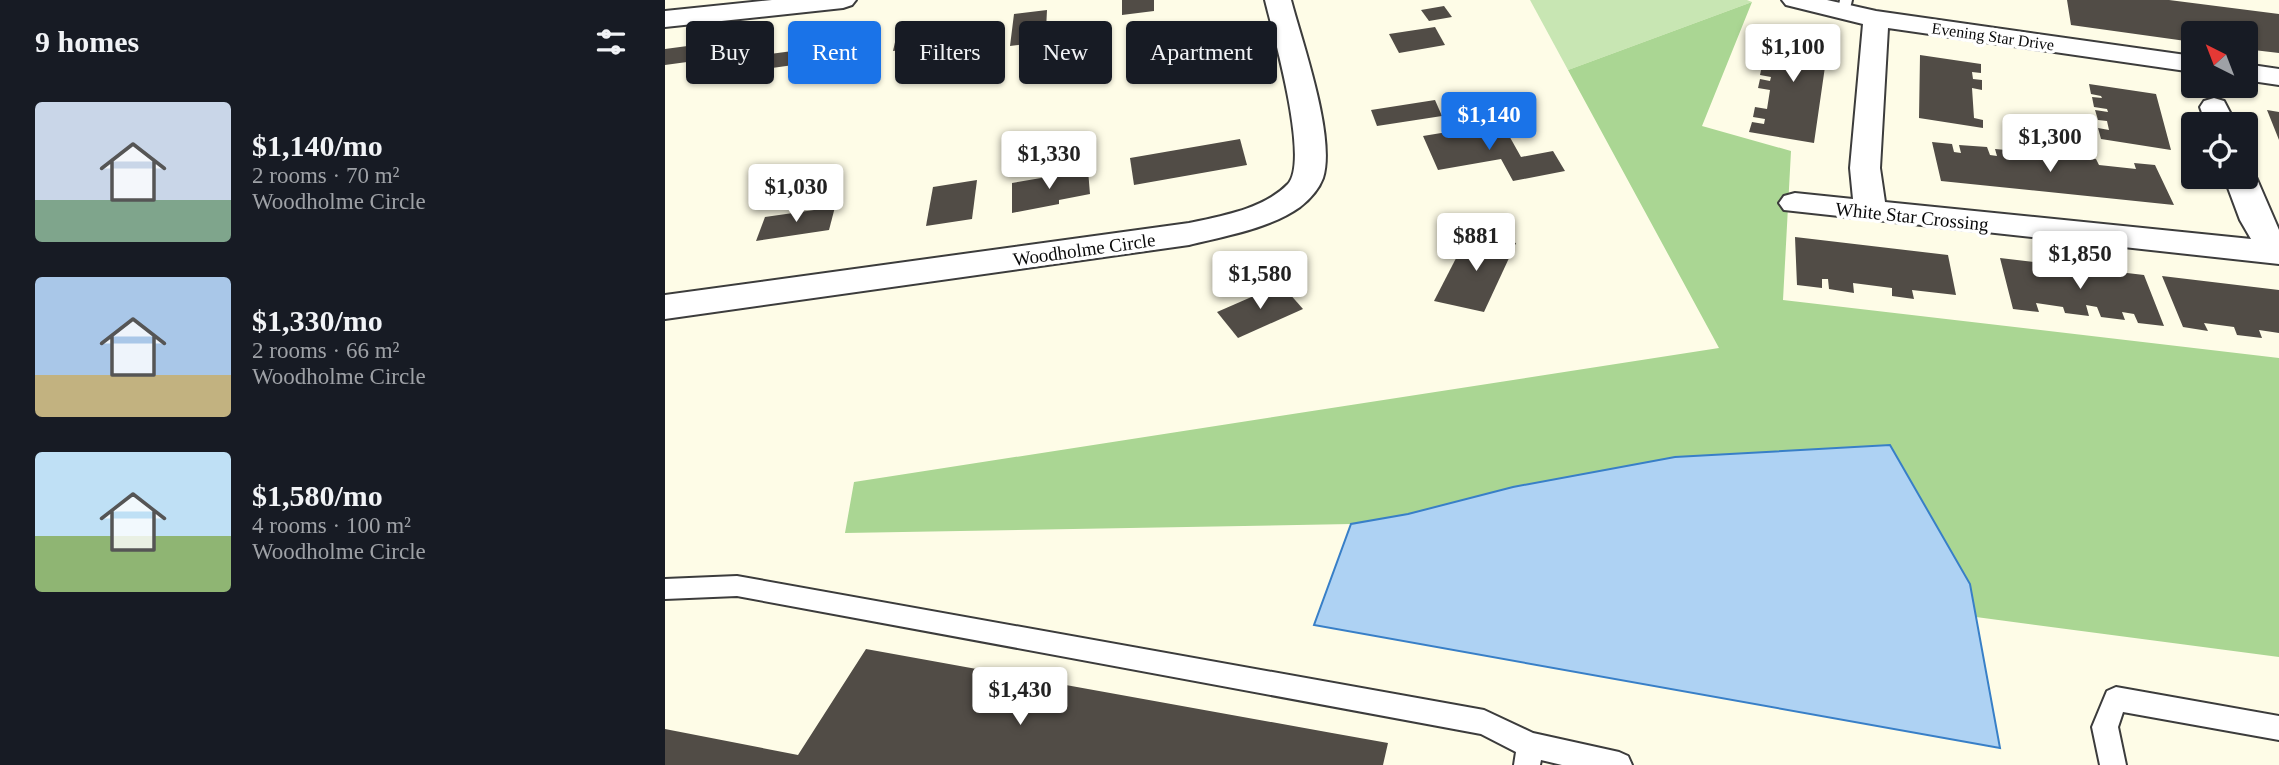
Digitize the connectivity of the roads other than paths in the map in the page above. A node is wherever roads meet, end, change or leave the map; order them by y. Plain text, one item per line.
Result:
1 (843, 0) edge
2 (1278, 0) edge
3 (1795, 0) edge
4 (1845, 7) edge
5 (665, 19) edge
6 (1876, 19) junction
7 (2181, 62) edge
8 (2258, 74) edge
9 (2279, 76) edge
10 (2244, 189) edge
11 (1795, 203) dead end
12 (1870, 211) junction
13 (2278, 253) edge
14 (665, 307) edge
15 (665, 589) edge
16 (2279, 728) edge
17 (1529, 755) edge
18 (1619, 765) edge
19 (2113, 765) edge

1 - 5 street
2 - 14 street, Woodholme Circle
3 - 4 street, Evening Star Drive
4 - 6 street, Evening Star Drive
6 - 7 street, Evening Star Drive
6 - 12 street
8 - 9 street
10 - 13 street
11 - 12 street, White Star Crossing
12 - 13 street, White Star Crossing
15 - 17 lane
16 - 19 lane
17 - 18 lane

